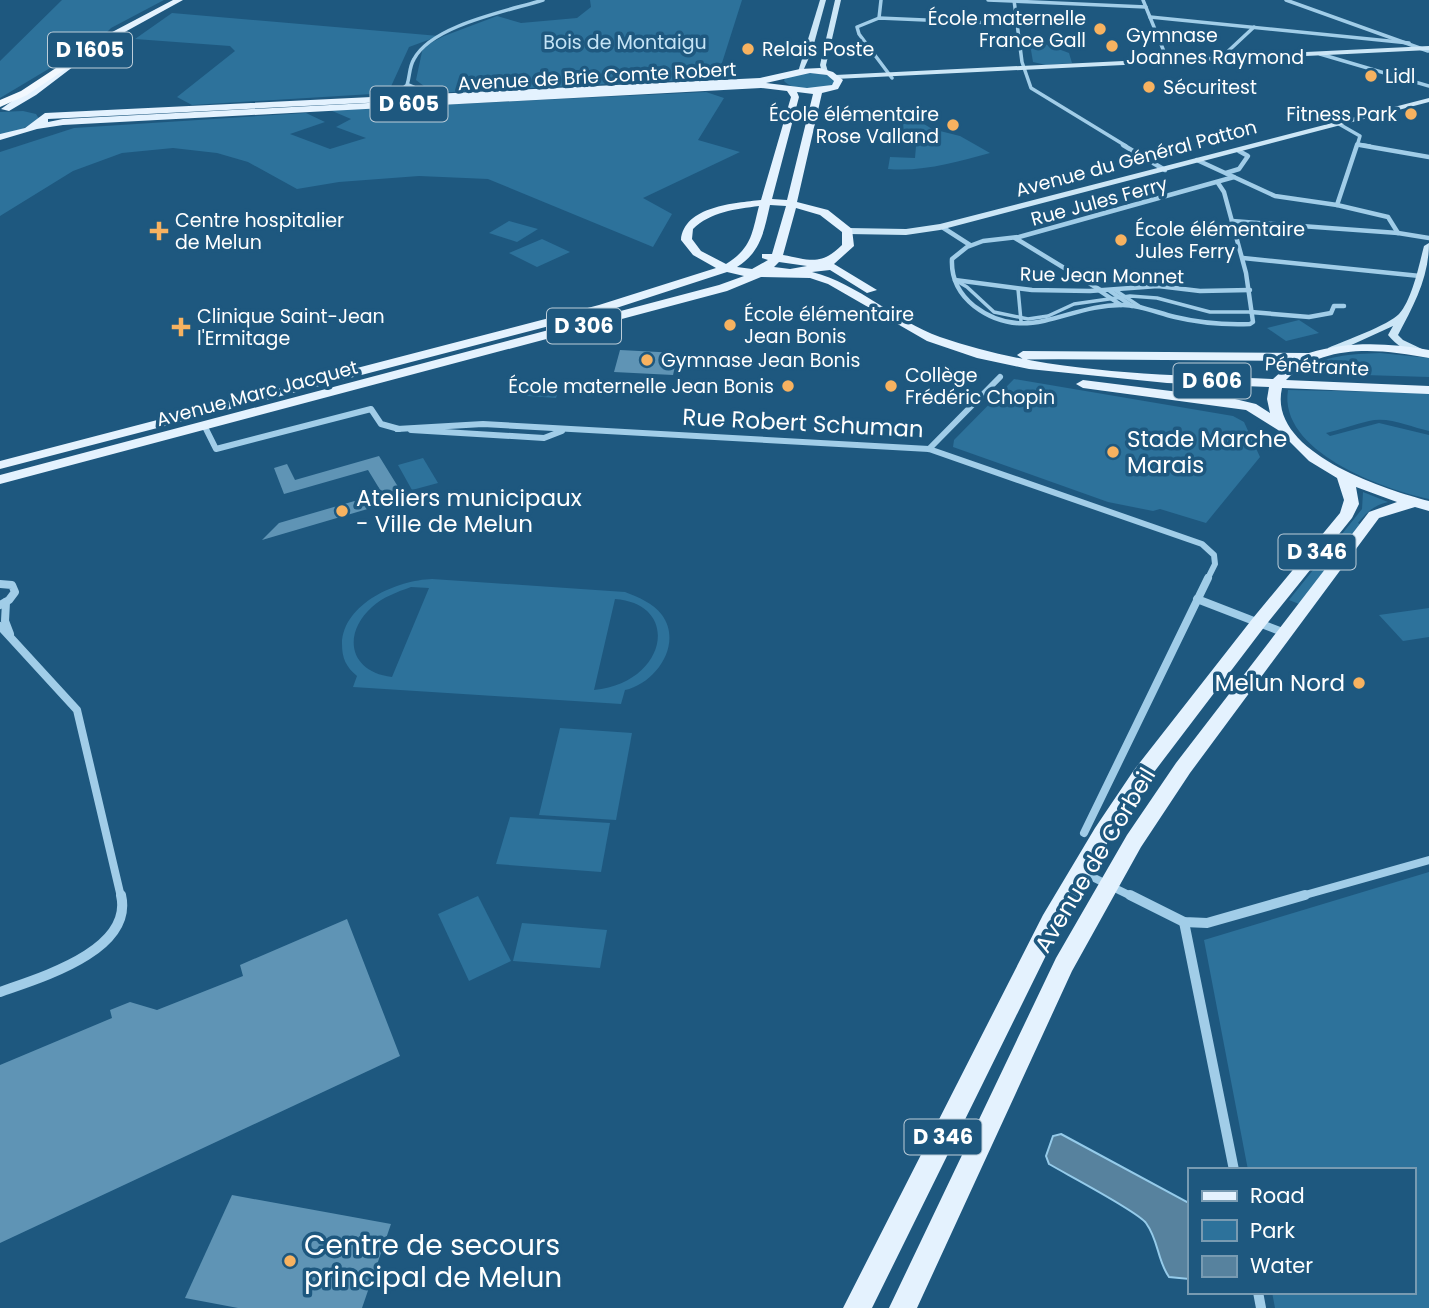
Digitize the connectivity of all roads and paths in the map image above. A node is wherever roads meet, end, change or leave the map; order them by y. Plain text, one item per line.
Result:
1 (180, 0) edge
2 (187, 0) edge
3 (543, 0) edge
4 (823, 0) edge
5 (838, 0) edge
6 (881, 0) edge
7 (988, 0) edge
8 (1143, 0) edge
9 (1286, 0) edge
10 (1014, 1) edge
11 (1106, 2) edge
12 (1146, 6) junction
13 (1150, 17) junction
14 (879, 18) junction
15 (1017, 24) junction
16 (1254, 27) junction
17 (100, 42) joint
18 (1409, 43) junction
19 (1428, 49) edge
20 (1322, 55) junction
21 (1229, 59) junction
22 (1176, 62) junction
23 (1024, 70) junction
24 (800, 71) junction
25 (825, 72) junction
26 (891, 77) junction
27 (837, 80) junction
28 (780, 82) junction
29 (409, 85) junction
30 (1429, 86) edge
31 (735, 87) junction
32 (791, 89) junction
33 (818, 91) junction
34 (451, 96) junction
35 (375, 100) junction
36 (1429, 101) edge
37 (2, 108) edge
38 (792, 109) junction
39 (36, 110) junction
40 (1341, 124) junction
41 (37, 126) junction
42 (1, 137) edge
43 (1357, 144) junction
44 (1239, 151) junction
45 (1429, 158) edge
46 (1198, 161) junction
47 (1164, 170) junction
48 (1226, 173) junction
49 (1234, 177) junction
50 (1217, 183) junction
51 (1337, 205) junction
52 (1232, 222) junction
53 (944, 228) junction
54 (1398, 233) junction
55 (849, 236) junction
56 (1015, 237) junction
57 (1429, 238) edge
58 (970, 245) junction
59 (1429, 246) edge
60 (748, 253) junction
61 (778, 258) junction
62 (1243, 258) junction
63 (732, 266) junction
64 (764, 270) junction
65 (1420, 276) junction
66 (954, 280) junction
67 (1018, 289) junction
68 (1104, 290) junction
69 (1250, 290) junction
70 (1122, 297) junction
71 (1114, 302) junction
72 (1175, 303) junction
73 (1132, 306) junction
74 (1344, 306) dead end
75 (1142, 308) junction
76 (1199, 310) junction
77 (1251, 312) junction
78 (1168, 315) junction
79 (1402, 317) junction
80 (1019, 318) junction
81 (1198, 321) junction
82 (1023, 324) junction
83 (949, 344) junction
84 (1332, 350) junction
85 (1424, 353) edge
86 (1002, 357) junction
87 (1310, 357) junction
88 (1000, 377) dead end
89 (1429, 383) edge
90 (1429, 390) edge
91 (205, 426) junction
92 (397, 429) junction
93 (1285, 429) junction
94 (572, 430) junction
95 (929, 449) junction
96 (0, 465) edge
97 (1343, 475) junction
98 (0, 480) edge
99 (1422, 504) edge
100 (0, 583) edge
101 (1198, 599) junction
102 (3, 604) edge
103 (1259, 622) junction
104 (0, 626) edge
105 (1286, 634) junction
106 (11, 638) junction
107 (1084, 833) dead end
108 (1429, 860) edge
109 (1080, 871) junction
110 (1108, 885) junction
111 (1184, 922) junction
112 (0, 992) edge
113 (1234, 1168) edge
114 (857, 1308) edge
115 (903, 1308) edge

1 - 17 main road, D 1605
2 - 39 main road, D 1605
3 - 29 street
4 - 24 main road
5 - 25 main road
6 - 14 street
7 - 10 street
8 - 12 street
9 - 18 street
10 - 11 street
10 - 15 street
11 - 12 street
12 - 13 street
13 - 16 street
13 - 22 street
14 - 15 street
14 - 26 street
15 - 23 street
16 - 18 street
16 - 21 street
17 - 37 highway
18 - 19 street
19 - 20 main road
20 - 21 main road
20 - 30 street
21 - 22 main road
22 - 23 main road
23 - 26 main road
23 - 26 main road
23 - 47 street
24 - 25 main road
24 - 28 main road
25 - 27 main road
26 - 27 main road
27 - 33 main road
28 - 31 main road, Avenue de Brie Comte Robert / D 605
28 - 32 main road
28 - 34 main road, Avenue de Brie Comte Robert / D 605
29 - 34 street
29 - 35 street
31 - 38 main road
31 - 41 main road, Avenue de Brie Comte Robert / D 605
32 - 33 main road
32 - 38 main road
33 - 61 main road
34 - 35 main road, Avenue de Brie Comte Robert / D 605
35 - 39 main road, Avenue de Brie Comte Robert / D 605
36 - 40 main road, Avenue du Général Patton
37 - 39 main road, Avenue de Brie Comte Robert
38 - 60 main road
39 - 41 main road
40 - 43 street
40 - 44 main road, Avenue du Général Patton
40 - 46 main road, Avenue du Général Patton
41 - 42 main road, Avenue de Brie Comte Robert
43 - 45 street
43 - 51 street
44 - 46 main road, Avenue du Général Patton
44 - 48 street
46 - 47 main road, Avenue du Général Patton
46 - 48 street
47 - 53 main road, Avenue du Général Patton
48 - 49 street
49 - 50 street, Rue Jules Ferry
49 - 51 street
50 - 52 street
50 - 56 street, Rue Jules Ferry
51 - 54 street
52 - 54 street
52 - 62 street
53 - 55 main road, Avenue du Général Patton
53 - 58 street
54 - 57 street
55 - 55 main road
56 - 58 street, Rue Jules Ferry
56 - 68 street
58 - 66 street
59 - 65 main road
60 - 61 main road, D 606
60 - 63 main road
61 - 64 main road
61 - 86 main road, D 606
62 - 65 street
62 - 69 street
63 - 64 main road, D 606
63 - 96 main road, Avenue Marc Jacquet / D 306
64 - 83 main road, D 606
64 - 91 main road, Avenue Marc Jacquet / D 306
65 - 79 main road
66 - 67 street, Rue Jean Monnet
66 - 80 street
66 - 82 street
67 - 68 street, Rue Jean Monnet
67 - 80 street
68 - 69 street, Rue Jean Monnet
68 - 70 street
68 - 71 street
69 - 77 street
70 - 71 street
70 - 72 street
70 - 73 street
70 - 75 street
71 - 73 street
71 - 80 street
71 - 82 street
72 - 76 street
72 - 78 street
73 - 75 street
74 - 77 street
75 - 78 street
76 - 77 street
76 - 81 street
77 - 81 street
78 - 81 street
79 - 84 main road
79 - 85 main road
80 - 82 street
83 - 86 main road, D 606
83 - 93 main road
84 - 85 main road
84 - 87 main road
86 - 87 main road
86 - 89 main road, Pénétrante / D 606
86 - 90 main road, Pénétrante / D 606
87 - 93 main road
88 - 95 street
91 - 92 street
91 - 98 main road, Avenue Marc Jacquet / D 306
92 - 94 street, Rue Robert Schuman
92 - 94 street, Rue Robert Schuman
93 - 97 main road
94 - 95 street, Rue Robert Schuman
95 - 101 street, Rue Robert Schuman
97 - 99 main road
97 - 103 main road, D 346
99 - 105 main road, Avenue de Corbeil / D 346
100 - 102 street
101 - 103 street
101 - 107 street, Rue Robert Schuman
102 - 106 street
103 - 105 street
103 - 109 main road, D 346
104 - 106 street
105 - 110 main road, Avenue de Corbeil / D 346
106 - 112 street
108 - 111 street
109 - 110 street
109 - 114 main road, D 346
110 - 111 street
110 - 115 main road, Avenue de Corbeil / D 346
111 - 113 street

